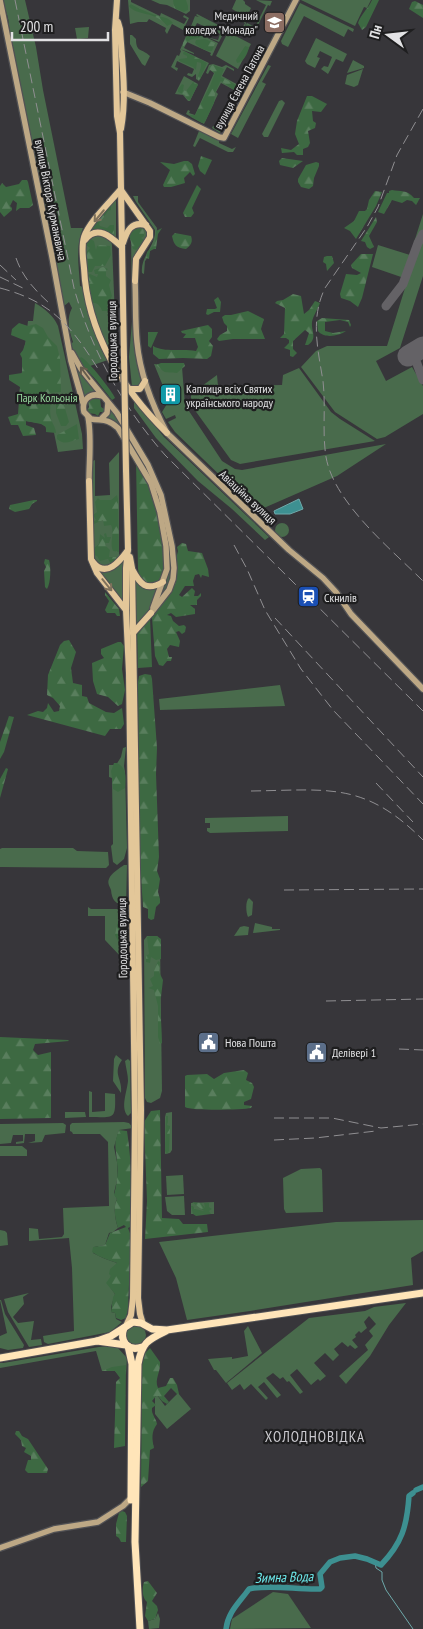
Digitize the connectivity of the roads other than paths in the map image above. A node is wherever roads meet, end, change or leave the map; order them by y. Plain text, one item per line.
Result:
1 (0, 0) edge
2 (117, 0) edge
3 (296, 0) edge
4 (117, 18) junction
5 (116, 68) junction
6 (123, 76) junction
7 (117, 82) junction
8 (123, 92) junction
9 (117, 100) junction
10 (120, 133) junction
11 (121, 189) junction
12 (146, 225) junction
13 (82, 245) junction
14 (122, 247) junction
15 (135, 281) joint
16 (68, 346) junction
17 (145, 381) junction
18 (128, 389) junction
19 (105, 399) junction
20 (83, 403) junction
21 (88, 418) junction
22 (100, 419) junction
23 (90, 428) junction
24 (167, 433) junction
25 (89, 480) joint
26 (128, 549) junction
27 (90, 559) junction
28 (132, 568) junction
29 (163, 582) junction
30 (126, 610) junction
31 (151, 613) junction
32 (134, 633) junction
33 (423, 689) edge
34 (423, 1293) edge
35 (145, 1325) junction
36 (125, 1327) junction
37 (167, 1330) junction
38 (97, 1341) junction
39 (148, 1341) junction
40 (127, 1346) junction
41 (142, 1347) junction
42 (0, 1358) edge
43 (131, 1498) junction
44 (0, 1548) edge
45 (136, 1629) edge
46 (140, 1629) edge

1 - 16 street, вулиця Віктора Курмановича
2 - 4 main road, Городоцька вулиця
3 - 8 street, вулиця Євгена Патона
4 - 5 main road, Городоцька вулиця
4 - 6 main road, Городоцька вулиця
5 - 6 main road
5 - 7 main road, Городоцька вулиця
6 - 8 main road, Городоцька вулиця
7 - 8 main road
7 - 9 main road, Городоцька вулиця
8 - 9 main road
8 - 10 main road, Городоцька вулиця
9 - 10 main road, Городоцька вулиця
10 - 11 main road, Городоцька вулиця
11 - 12 main road
11 -> 13 main road
11 - 14 main road, Городоцька вулиця
12 - 14 main road
12 - 15 main road
13 - 14 main road
13 - 18 main road
14 - 26 main road, Городоцька вулиця, bridge
15 - 17 street, Авіаційна вулиця
19 -> 16 street
16 - 20 street, вулиця Віктора Курмановича
17 - 18 main road
17 - 24 street, Авіаційна вулиця
18 - 24 main road
19 - 20 street
19 - 22 street
19 - 31 street
20 - 21 street
21 - 22 street
21 - 23 street
22 - 23 street
22 - 29 street
23 - 25 street
24 - 33 street, Авіаційна вулиця
25 - 27 main road
26 - 27 main road
26 - 28 main road, Городоцька вулиця
26 - 30 main road, Городоцька вулиця
27 -> 30 main road
28 - 29 main road
28 - 32 main road, Городоцька вулиця
29 - 31 street
30 - 36 main road, Городоцька вулиця
31 - 32 main road
32 - 35 main road, Городоцька вулиця
34 - 37 highway
35 - 36 highway
35 - 37 highway
35 - 39 highway
36 - 38 highway
36 - 40 highway
37 - 39 highway
38 - 40 highway
38 - 42 highway
39 - 41 highway
40 - 41 highway
40 - 43 highway
41 - 46 highway
43 - 44 street
43 - 45 highway

